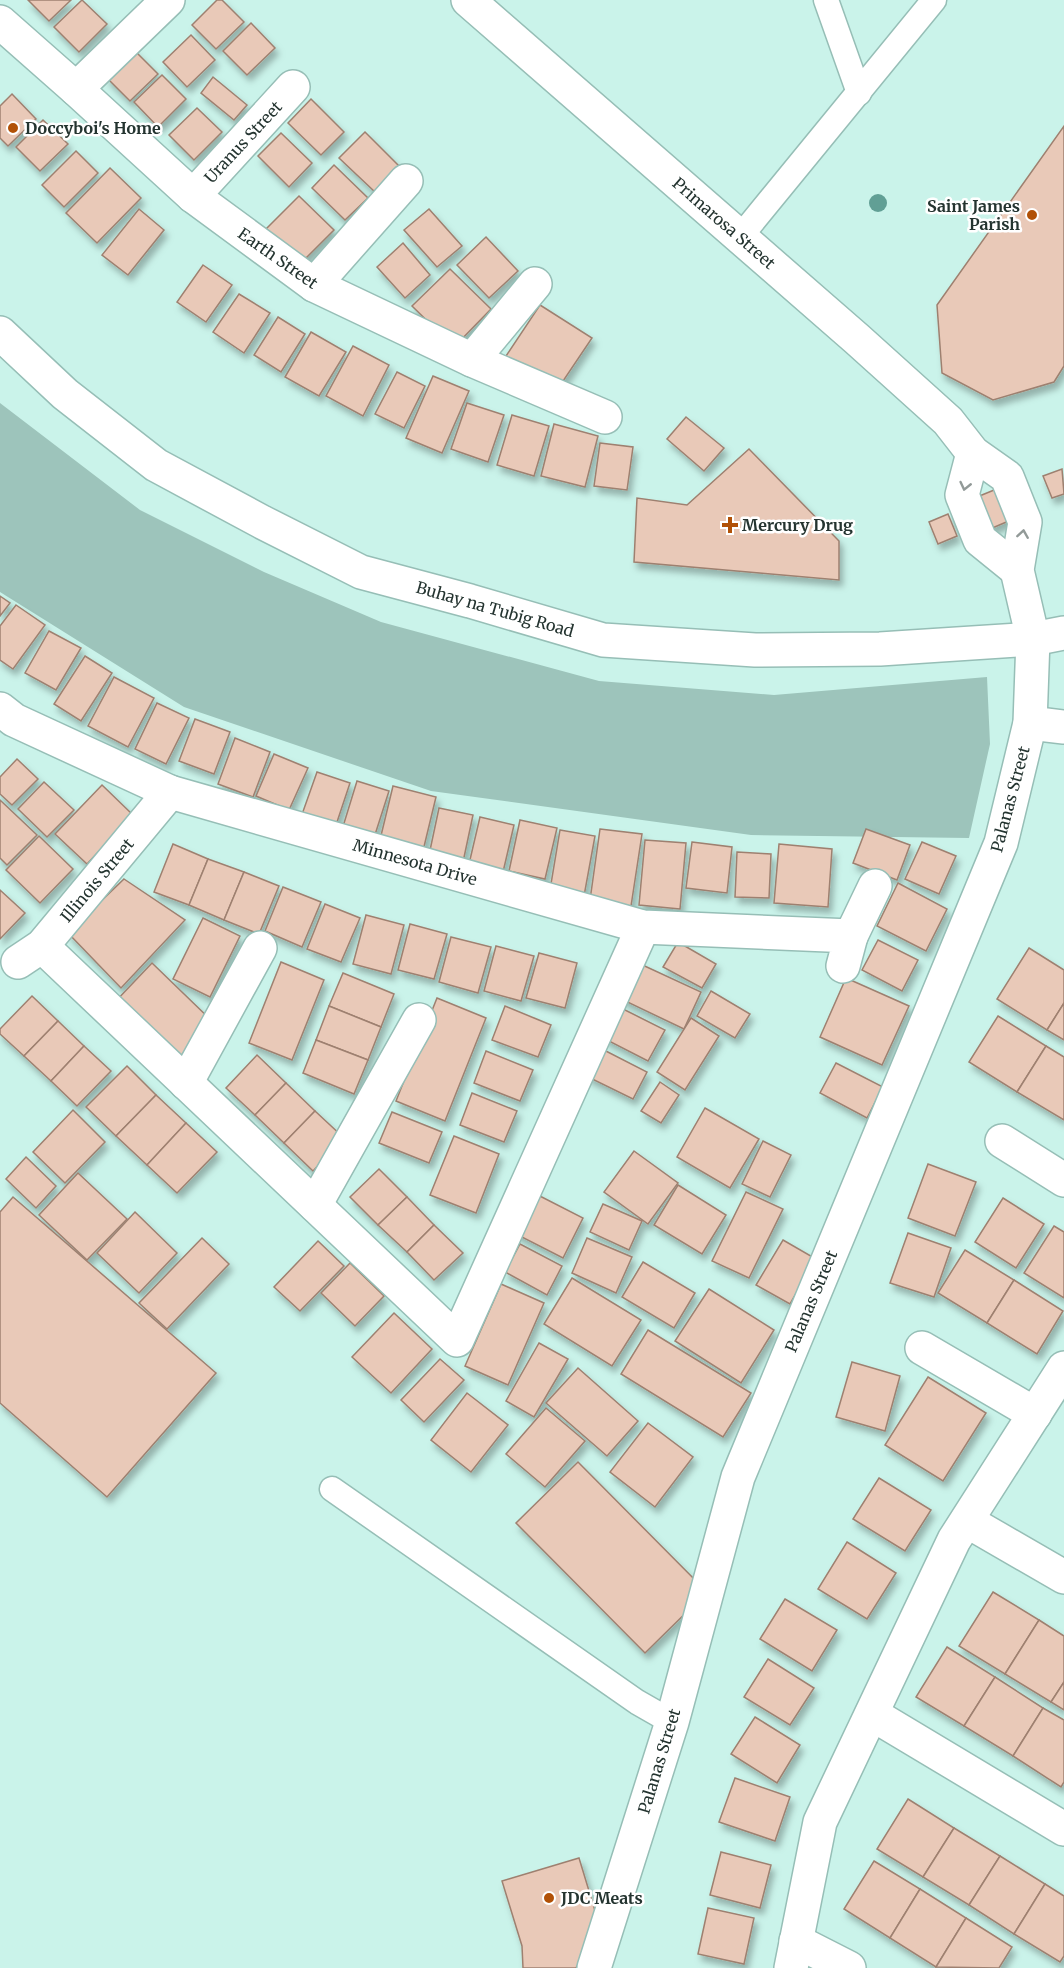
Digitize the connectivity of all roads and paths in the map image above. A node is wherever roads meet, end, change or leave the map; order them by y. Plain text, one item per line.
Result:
1 (168, 0) edge
2 (468, 0) edge
3 (826, 0) edge
4 (934, 0) edge
5 (0, 22) edge
6 (294, 87) dead end
7 (76, 89) junction
8 (859, 93) junction
9 (406, 181) dead end
10 (192, 196) junction
11 (740, 237) junction
12 (535, 284) dead end
13 (314, 285) junction
14 (0, 333) edge
15 (472, 360) junction
16 (605, 417) dead end
17 (973, 453) junction
18 (1017, 570) junction
19 (1049, 636) edge
20 (5, 721) edge
21 (1030, 723) junction
22 (1064, 727) edge
23 (170, 792) junction
24 (875, 886) dead end
25 (643, 927) junction
26 (260, 948) dead end
27 (418, 1020) dead end
28 (186, 1083) junction
29 (1002, 1141) dead end
30 (1064, 1180) edge
31 (315, 1204) junction
32 (922, 1348) dead end
33 (1064, 1368) edge
34 (1035, 1414) junction
35 (332, 1489) dead end
36 (967, 1521) junction
37 (1064, 1577) edge
38 (872, 1714) junction
39 (672, 1722) junction
40 (1064, 1828) edge
41 (794, 1954) edge
42 (594, 1968) edge
43 (849, 1968) edge

1 - 7 street
2 - 11 street, Primarosa Street
3 - 8 lane
4 - 8 lane
5 - 7 street, Earth Street
6 - 10 street, Uranus Street
7 - 10 street, Earth Street
8 - 11 lane
9 - 13 street
10 - 13 street, Earth Street
11 - 17 street, Primarosa Street
12 - 15 street
13 - 15 street, Earth Street
14 - 19 street, Buhay na Tubig Road
15 - 16 street, Earth Street
18 -> 17 street, Primarosa Street
17 -> 18 street
18 - 19 street, Primarosa Street
19 - 21 street, Palanas Street
20 - 23 street, Minnesota Drive
21 - 22 street
21 - 39 street, Palanas Street
23 - 25 street, Minnesota Drive
23 - 28 street, Illinois Street
24 - 25 street, Minnesota Drive
25 - 31 street
26 - 28 street
27 - 31 street
28 - 31 street
29 - 30 street
32 - 34 street
33 - 34 street
34 - 36 street
35 - 39 lane
36 - 37 street
36 - 38 street
38 - 40 street
38 - 41 street
39 - 42 street, Palanas Street
41 - 43 street

